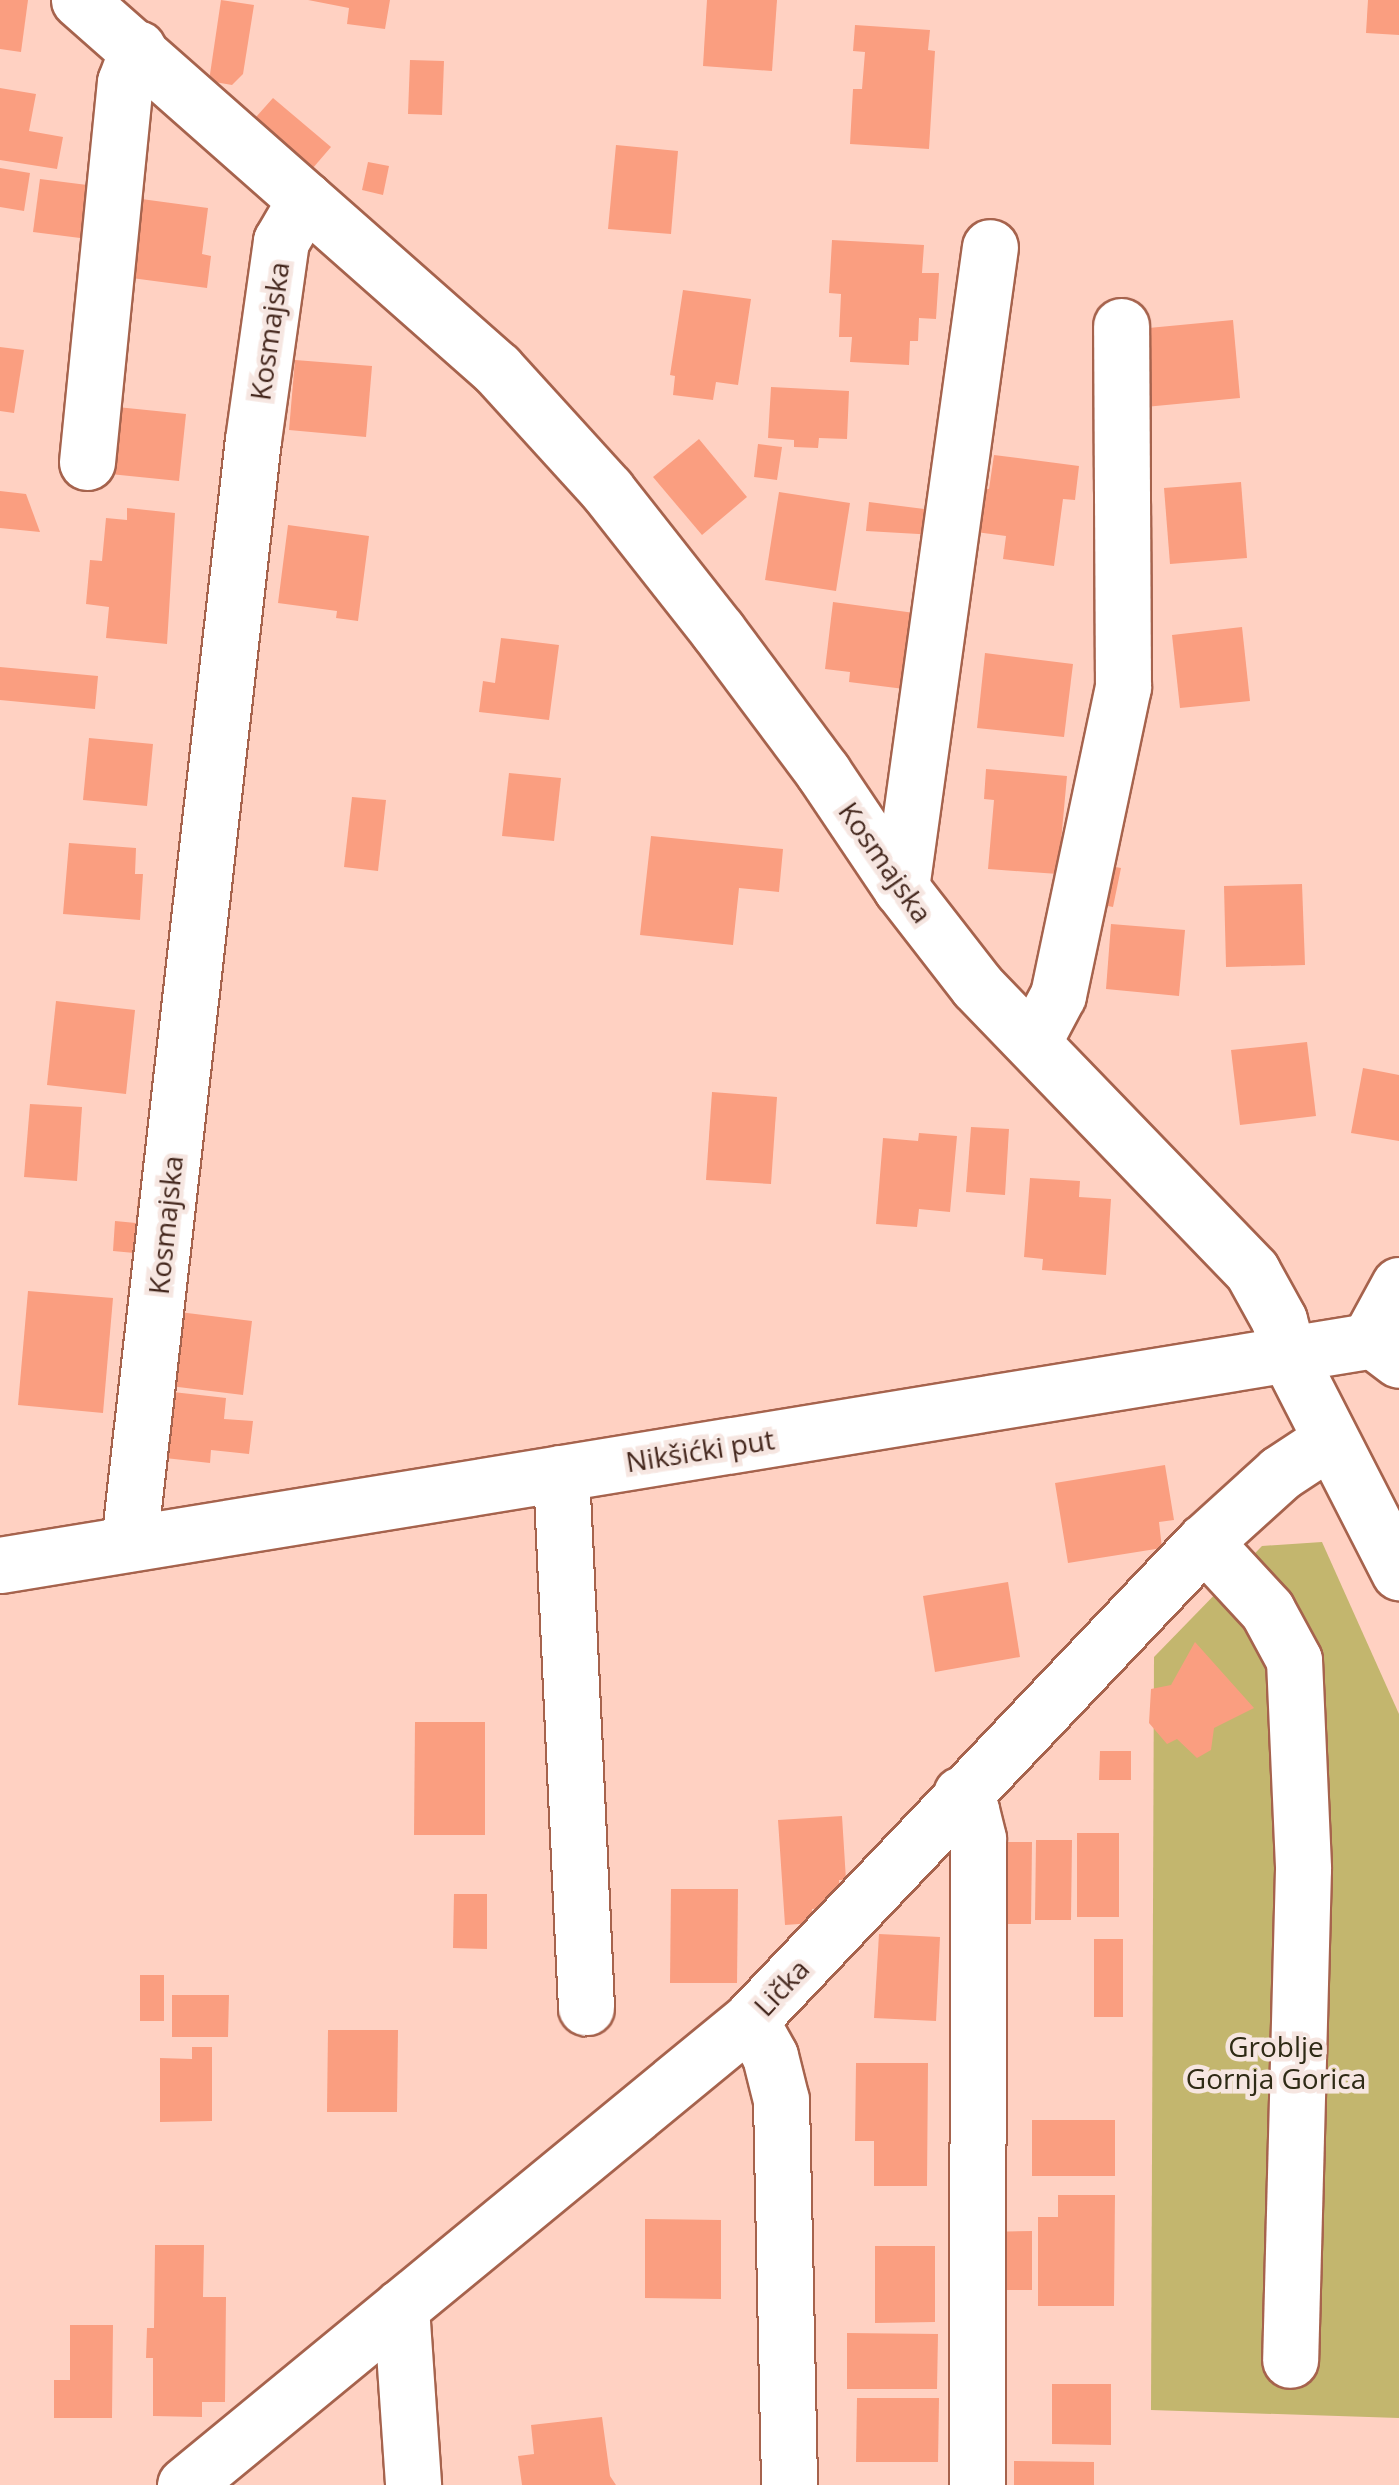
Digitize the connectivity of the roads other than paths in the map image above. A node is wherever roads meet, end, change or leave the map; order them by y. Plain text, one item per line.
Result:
1 (78, 0) edge
2 (138, 48) junction
3 (305, 200) junction
4 (990, 247) dead end
5 (1121, 326) dead end
6 (86, 462) dead end
7 (901, 888) junction
8 (1032, 1042) junction
9 (1399, 1285) edge
10 (1392, 1341) edge
11 (1290, 1357) junction
12 (1330, 1440) junction
13 (561, 1472) junction
14 (1204, 1542) junction
15 (129, 1543) junction
16 (0, 1565) edge
17 (1399, 1572) edge
18 (961, 1794) junction
19 (586, 2008) dead end
20 (750, 2020) junction
21 (402, 2307) junction
22 (1290, 2360) dead end
23 (209, 2477) edge
24 (413, 2485) edge
25 (789, 2485) edge
26 (977, 2485) edge

1 - 2 street, Kosmajska
2 - 3 street, Kosmajska
2 - 6 street
3 - 7 street, Kosmajska
3 - 15 street, Kosmajska
4 - 7 street
5 - 8 street
7 - 8 street, Kosmajska
8 - 11 street, Kosmajska
9 - 10 street
10 - 11 street, Nikšićki put
11 - 12 street, Kosmajska
11 - 13 street, Nikšićki put
12 - 14 street, Lička
12 - 17 street, Kosmajska
13 - 15 street, Nikšićki put
13 - 19 street
14 - 18 street, Lička
14 - 22 street
15 - 16 street, Nikšićki put
18 - 20 street, Lička
18 - 26 street
20 - 21 street, Lička
20 - 25 street
21 - 23 street, Lička
21 - 24 street

